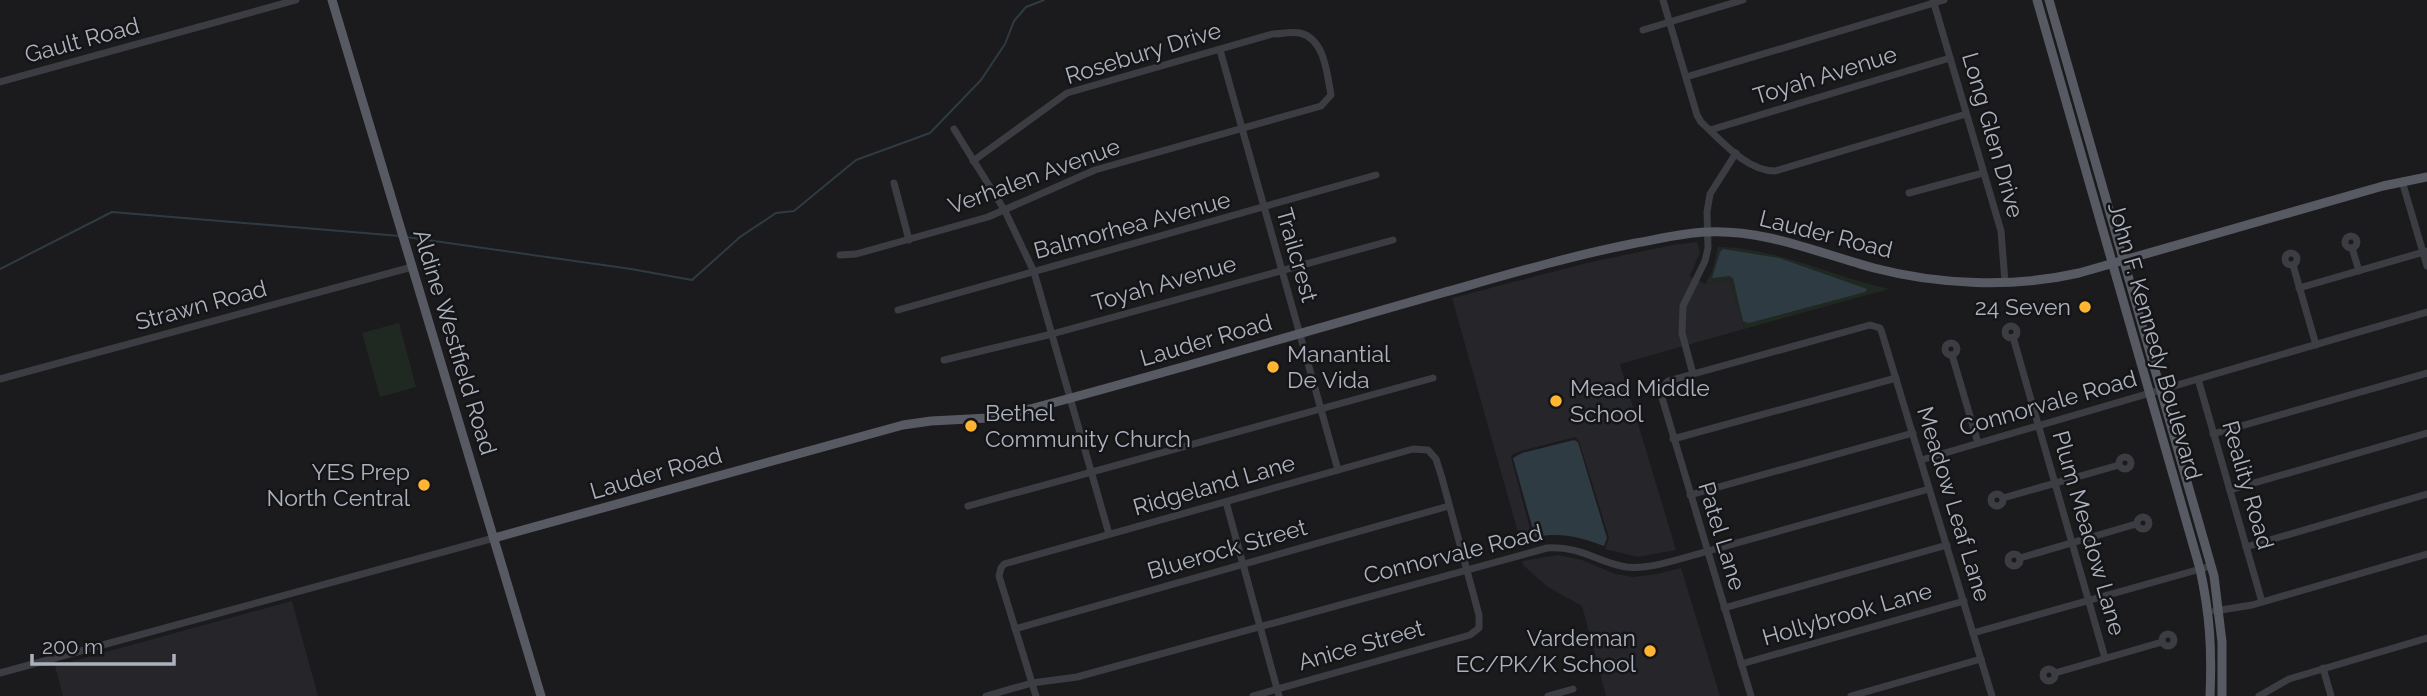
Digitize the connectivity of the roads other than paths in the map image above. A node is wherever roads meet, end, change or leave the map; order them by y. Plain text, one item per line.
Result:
1 (296, 0) edge
2 (332, 0) edge
3 (1662, 0) edge
4 (1742, 0) edge
5 (1944, 0) edge
6 (2036, 0) edge
7 (2049, 0) edge
8 (1934, 1) edge
9 (1669, 22) junction
10 (1643, 30) dead end
11 (1220, 50) junction
12 (1950, 58) junction
13 (1686, 77) junction
14 (0, 82) edge
15 (1321, 106) joint
16 (2080, 106) junction
17 (2068, 109) junction
18 (1966, 114) junction
19 (954, 129) dead end
20 (1242, 130) junction
21 (1710, 130) junction
22 (1736, 153) junction
23 (973, 161) junction
24 (1983, 173) junction
25 (1376, 175) dead end
26 (2427, 177) edge
27 (2402, 181) junction
28 (894, 183) dead end
29 (1909, 193) dead end
30 (1264, 208) junction
31 (1005, 211) junction
32 (1708, 232) junction
33 (909, 240) junction
34 (1394, 240) dead end
35 (2352, 248) dead end
36 (2425, 251) edge
37 (840, 255) dead end
38 (2124, 260) junction
39 (2113, 264) junction
40 (2292, 265) dead end
41 (2427, 266) edge
42 (412, 267) junction
43 (1281, 270) junction
44 (2358, 271) junction
45 (1034, 272) junction
46 (2005, 282) junction
47 (2299, 288) junction
48 (898, 310) dead end
49 (2427, 312) edge
50 (1052, 334) junction
51 (1299, 334) junction
52 (2013, 337) dead end
53 (2316, 345) junction
54 (1952, 355) dead end
55 (944, 360) dead end
56 (2427, 373) edge
57 (1693, 374) junction
58 (1433, 378) dead end
59 (1896, 378) junction
60 (2197, 379) junction
61 (0, 380) edge
62 (2161, 390) junction
63 (2150, 393) junction
64 (1069, 398) junction
65 (1320, 408) junction
66 (2038, 426) junction
67 (1913, 433) junction
68 (2427, 433) edge
69 (2213, 434) junction
70 (1673, 439) junction
71 (1978, 443) junction
72 (1921, 460) junction
73 (2119, 465) dead end
74 (1338, 470) junction
75 (1091, 471) junction
76 (2054, 483) junction
77 (1929, 489) junction
78 (2230, 490) junction
79 (2427, 494) edge
80 (1690, 495) junction
81 (2003, 498) dead end
82 (1226, 502) junction
83 (968, 506) dead end
84 (1449, 506) junction
85 (2136, 524) dead end
86 (1109, 534) junction
87 (494, 538) junction
88 (2072, 543) junction
89 (1947, 545) junction
90 (2246, 547) junction
91 (1707, 551) junction
92 (2427, 554) edge
93 (2020, 558) dead end
94 (1242, 564) junction
95 (2211, 566) junction
96 (1466, 569) junction
97 (2200, 569) junction
98 (1964, 601) junction
99 (2088, 601) junction
100 (2262, 602) junction
101 (1724, 608) junction
102 (2214, 612) junction
103 (1260, 626) junction
104 (1015, 629) junction
105 (1973, 633) junction
106 (2427, 638) edge
107 (2162, 642) dead end
108 (2105, 658) junction
109 (1981, 659) junction
110 (1741, 664) junction
111 (2323, 668) junction
112 (0, 673) edge
113 (2055, 673) dead end
114 (1032, 683) junction
115 (1573, 689) dead end
116 (1278, 692) edge
117 (541, 696) edge
118 (986, 696) edge
119 (1036, 696) edge
120 (1252, 696) edge
121 (1548, 696) edge
122 (1751, 696) edge
123 (1851, 696) edge
124 (1992, 696) edge
125 (2210, 696) edge
126 (2222, 696) edge
127 (2259, 696) edge
128 (2331, 696) edge

1 - 14 street, Gault Road
2 - 42 main road, Aldine Westfield Road
3 - 9 street
4 - 9 street
5 - 8 street
6 - 17 main road, John F. Kennedy Boulevard
7 - 16 main road, John F. Kennedy Boulevard
8 - 12 street, Long Glen Drive
8 - 13 street
9 - 10 street
9 - 13 street
11 - 15 street, Rosebury Drive
11 - 20 street, Trailcrest
11 - 23 street, Rosebury Drive
12 - 18 street, Long Glen Drive
12 - 21 street, Toyah Avenue
13 - 21 street
15 - 20 street, Verhalen Avenue
16 - 17 main road
16 - 38 main road, John F. Kennedy Boulevard
17 - 39 main road, John F. Kennedy Boulevard
18 - 22 street
18 - 24 street, Long Glen Drive
19 - 23 street
20 - 30 street, Trailcrest
20 - 31 street, Verhalen Avenue
21 - 22 street
22 - 32 street
23 - 31 street
24 - 29 street
24 - 46 street, Long Glen Drive
25 - 30 street, Balmorhea Avenue
26 - 27 main road, Lauder Road
27 - 36 street
27 - 38 main road, Lauder Road
28 - 33 street
30 - 43 street, Trailcrest
30 - 45 street, Balmorhea Avenue
31 - 33 street, Verhalen Avenue
31 - 45 street
32 - 46 main road, Lauder Road
32 - 51 main road, Lauder Road
32 - 57 street
33 - 37 street, Verhalen Avenue
34 - 43 street, Toyah Avenue
35 - 44 street
36 - 41 street
36 - 44 street
38 - 39 main road, Lauder Road
38 - 62 main road, John F. Kennedy Boulevard
39 - 46 main road, Lauder Road
39 - 63 main road, John F. Kennedy Boulevard
40 - 47 street
42 - 61 street, Strawn Road
42 - 87 main road, Aldine Westfield Road
43 - 50 street, Toyah Avenue
43 - 51 street, Trailcrest
44 - 47 street
45 - 48 street, Balmorhea Avenue
45 - 50 street
47 - 53 street
49 - 53 street, Connorvale Road
50 - 55 street, Toyah Avenue
50 - 64 street
51 - 64 main road, Lauder Road
51 - 65 street, Trailcrest
52 - 66 street, Plum Meadow Lane
53 - 60 street, Connorvale Road
54 - 71 street
56 - 69 street
57 - 59 street, Meadow Leaf Lane
57 - 70 street, Patel Lane
58 - 65 street
59 - 67 street, Meadow Leaf Lane
59 - 70 street
60 - 62 street, Connorvale Road
60 - 69 street, Reality Road
62 - 63 street, Connorvale Road
62 - 95 main road, John F. Kennedy Boulevard
63 - 66 street, Connorvale Road
63 - 97 main road, John F. Kennedy Boulevard
64 - 75 street
64 - 87 main road, Lauder Road
65 - 74 street, Trailcrest
65 - 75 street
66 - 71 street, Connorvale Road
66 - 76 street, Plum Meadow Lane
67 - 72 street, Meadow Leaf Lane
67 - 80 street
68 - 78 street
69 - 78 street, Reality Road
70 - 80 street, Patel Lane
71 - 72 street, Connorvale Road
72 - 77 street, Meadow Leaf Lane
73 - 76 street
74 - 82 street, Ridgeland Lane
74 - 84 street, Ridgeland Lane
75 - 83 street
75 - 86 street
76 - 81 street
76 - 88 street, Plum Meadow Lane
77 - 89 street, Meadow Leaf Lane
77 - 91 street, Connorvale Road
78 - 90 street, Reality Road
79 - 90 street
80 - 91 street, Patel Lane
82 - 86 street, Ridgeland Lane
82 - 94 street
84 - 94 street, Bluerock Street
84 - 96 street
85 - 88 street
86 - 104 street, Ridgeland Lane
87 - 112 street, Lauder Road
87 - 117 main road, Aldine Westfield Road
88 - 93 street
88 - 99 street, Plum Meadow Lane
89 - 98 street, Meadow Leaf Lane
89 - 101 street
90 - 100 street, Reality Road
91 - 96 street, Connorvale Road
91 - 101 street, Patel Lane
92 - 100 street
94 - 103 street
94 - 104 street, Bluerock Street
95 - 97 street
95 - 102 main road, John F. Kennedy Boulevard
96 - 103 street, Connorvale Road
96 - 116 street, Anice Street
97 - 99 street
97 - 102 main road, John F. Kennedy Boulevard
98 - 105 street, Meadow Leaf Lane
98 - 110 street, Hollybrook Lane
99 - 105 street
99 - 108 street, Plum Meadow Lane
100 - 102 street
101 - 110 street, Patel Lane
102 - 125 main road, John F. Kennedy Boulevard
102 - 126 main road, John F. Kennedy Boulevard
103 - 114 street, Connorvale Road
103 - 116 street
104 - 114 street
105 - 109 street, Meadow Leaf Lane
106 - 111 street
107 - 108 street
108 - 113 street
109 - 123 street
109 - 124 street, Meadow Leaf Lane
110 - 122 street, Patel Lane
111 - 127 street
111 - 128 street
114 - 118 street, Connorvale Road
114 - 119 street
115 - 121 street
116 - 120 street, Anice Street

